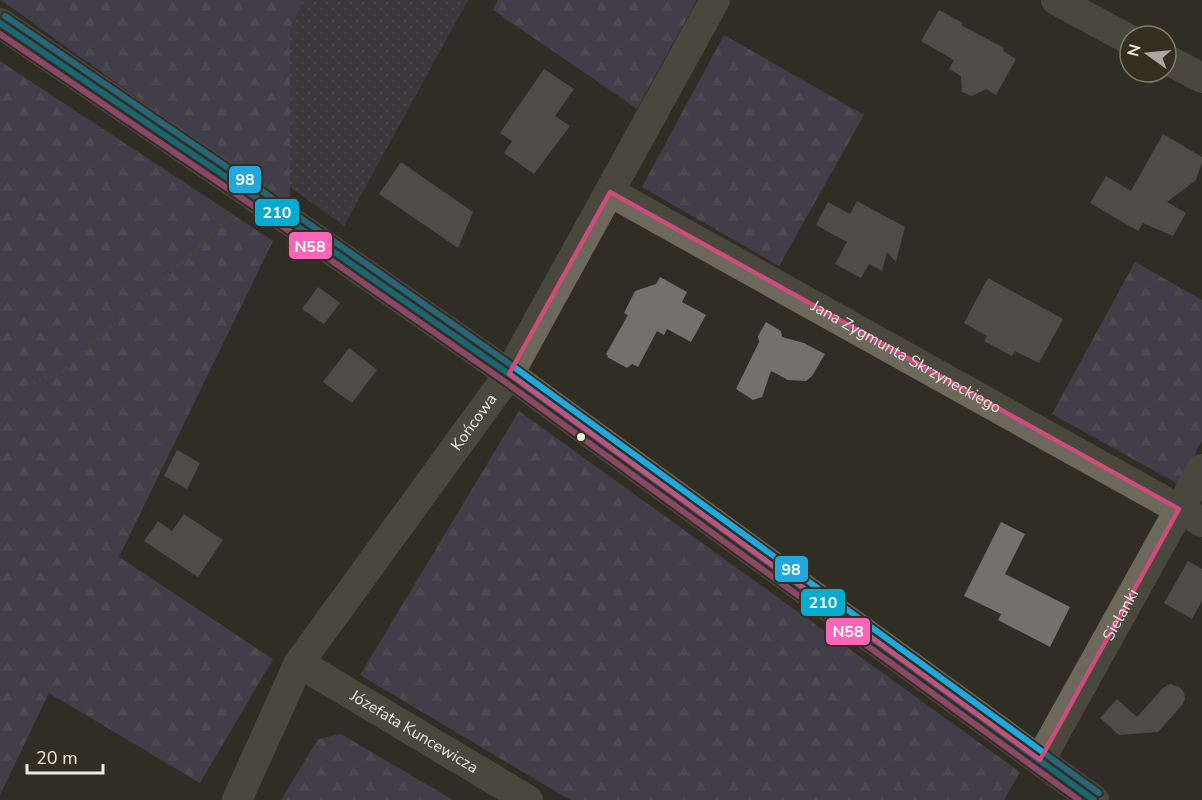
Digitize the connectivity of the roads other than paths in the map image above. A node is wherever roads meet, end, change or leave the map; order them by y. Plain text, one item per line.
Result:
1 (715, 0) edge
2 (1056, 0) edge
3 (0, 23) edge
4 (1118, 34) edge
5 (1178, 65) edge
6 (1202, 78) edge
7 (610, 192) junction
8 (508, 374) junction
9 (1202, 469) edge
10 (1191, 516) edge
11 (299, 663) junction
12 (1040, 760) junction
13 (237, 800) edge
14 (528, 800) edge
15 (1094, 800) edge

1 - 7 street, Końcowa
2 - 4 street
3 - 8 street
5 - 6 street
7 - 8 street, Końcowa
7 - 10 street, Jana Zygmunta Skrzyneckiego
8 - 11 street, Końcowa
8 - 12 street
9 - 10 street, Sielanki
10 - 12 street, Sielanki
11 - 13 street, Końcowa
11 - 14 street, Józefata Kuncewicza
12 - 15 street

